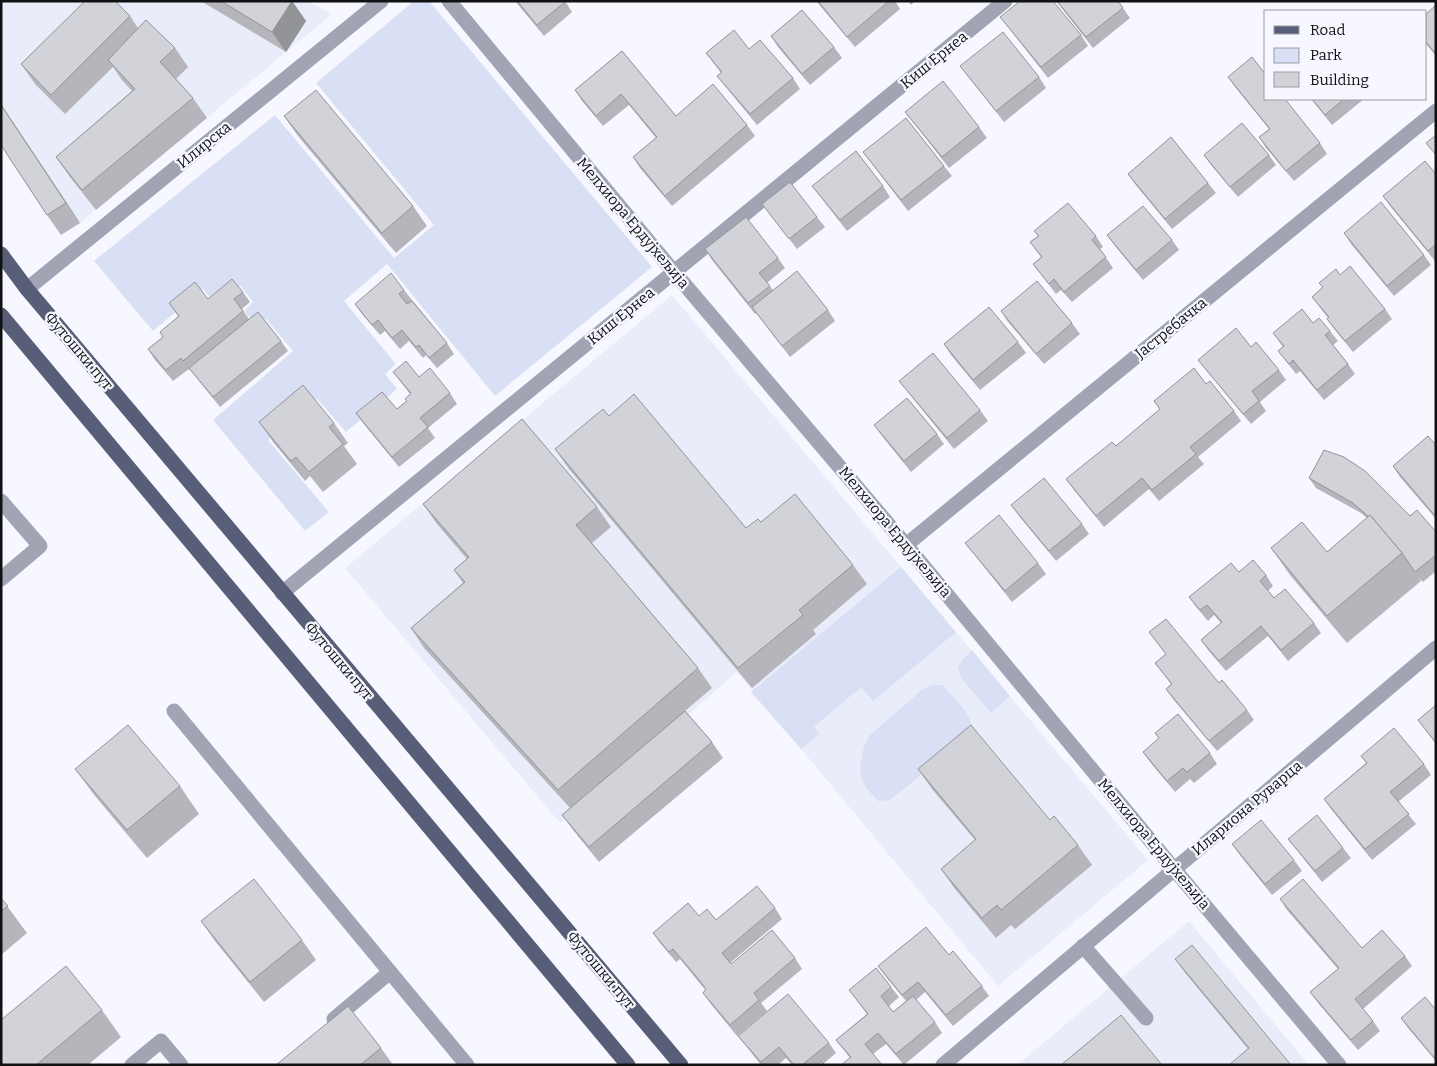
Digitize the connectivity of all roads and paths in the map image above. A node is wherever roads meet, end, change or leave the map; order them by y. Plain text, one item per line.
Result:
1 (381, 1) edge
2 (449, 1) edge
3 (1005, 1) edge
4 (1436, 111) edge
5 (1, 254) edge
6 (674, 272) junction
7 (27, 289) junction
8 (1, 315) edge
9 (1, 501) edge
10 (906, 545) junction
11 (1, 579) edge
12 (282, 593) junction
13 (1436, 648) edge
14 (174, 711) dead end
15 (1174, 869) junction
16 (1083, 946) junction
17 (390, 972) junction
18 (1146, 1018) dead end
19 (323, 1028) edge
20 (132, 1065) edge
21 (181, 1065) edge
22 (467, 1065) edge
23 (628, 1065) edge
24 (681, 1065) edge
25 (943, 1065) edge
26 (1339, 1065) edge

1 - 7 street, Илирска
2 - 6 street, Мелхиора Ердујхељија
3 - 6 street, Киш Ернеа
4 - 10 street, Јастребачка
5 - 7 main road, Футошки пут
6 - 10 street, Мелхиора Ердујхељија
6 - 12 street, Киш Ернеа
7 - 12 main road, Футошки пут
8 - 23 main road
9 - 11 street
10 - 15 street, Мелхиора Ердујхељија
12 - 24 main road, Футошки пут
13 - 15 street, Илариона Руварца
14 - 17 street
15 - 16 street, Илариона Руварца
15 - 26 street, Мелхиора Ердујхељија
16 - 18 street
16 - 25 street, Илариона Руварца
17 - 19 street
17 - 22 street
20 - 21 street

